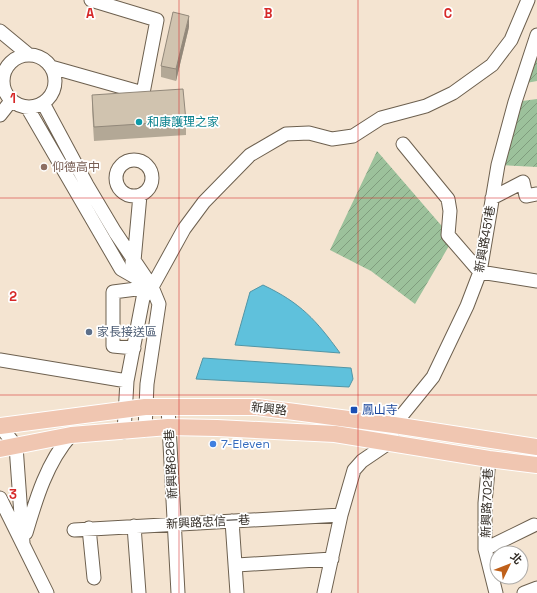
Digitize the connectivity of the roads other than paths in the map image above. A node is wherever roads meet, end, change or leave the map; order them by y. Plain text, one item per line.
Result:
1 (91, 0) edge
2 (528, 0) edge
3 (0, 31) edge
4 (537, 35) edge
5 (29, 55) junction
6 (51, 67) junction
7 (12, 101) junction
8 (43, 104) junction
9 (27, 108) junction
10 (0, 115) edge
11 (403, 144) dead end
12 (537, 194) edge
13 (140, 195) dead end
14 (492, 198) junction
15 (134, 261) junction
16 (121, 269) junction
17 (480, 272) junction
18 (537, 281) edge
19 (152, 287) junction
20 (134, 348) junction
21 (0, 360) edge
22 (127, 381) junction
23 (145, 407) junction
24 (168, 407) junction
25 (125, 409) junction
26 (394, 425) junction
27 (0, 426) edge
28 (168, 427) junction
29 (145, 430) junction
30 (124, 432) junction
31 (71, 435) junction
32 (390, 442) junction
33 (16, 446) junction
34 (537, 447) edge
35 (0, 449) edge
36 (489, 459) junction
37 (537, 465) edge
38 (0, 498) edge
39 (341, 515) junction
40 (0, 517) edge
41 (232, 521) junction
42 (174, 524) junction
43 (534, 525) dead end
44 (134, 526) junction
45 (89, 528) junction
46 (74, 530) dead end
47 (23, 543) junction
48 (485, 549) junction
49 (332, 559) junction
50 (237, 565) junction
51 (94, 578) dead end
52 (537, 588) edge
53 (47, 593) edge
54 (139, 593) edge
55 (178, 593) edge
56 (238, 593) edge
57 (324, 593) edge
58 (496, 593) edge
59 (524, 593) edge

1 - 6 street
2 - 19 street
3 - 5 street
4 - 14 street, 新興路451巷
5 - 6 street
5 - 7 street
6 - 8 street
7 - 9 street
7 - 10 street
8 - 9 street
8 - 15 street
9 - 16 street
11 - 17 street
12 - 14 street
13 - 15 street
14 - 17 street, 新興路451巷
15 - 16 street
15 - 19 street
16 - 19 street
17 - 18 street
17 - 26 street, 新興路451巷
19 - 20 street
19 - 20 street
19 - 23 street
20 - 22 street
21 - 22 street
22 - 25 street
23 - 24 main road, 新興路
23 - 25 main road, 新興路
23 - 29 street
24 - 26 main road, 新興路
24 - 28 street, 新興路626巷
25 - 27 main road, 新興路
25 - 30 street
26 - 32 street
26 - 34 main road, 新興路
27 - 33 street
28 - 29 main road, 新興路
28 - 32 main road, 新興路
28 - 42 street, 新興路626巷
29 - 30 main road, 新興路
30 - 31 main road, 新興路
31 - 33 main road, 新興路
31 - 47 street
32 - 36 main road, 新興路
32 - 39 street
33 - 35 main road, 新興路
33 - 47 street
36 - 37 main road, 新興路
36 - 48 street, 新興路702巷
38 - 47 street
39 - 41 street, 新興路忠信一巷
39 - 49 street
40 - 47 street
41 - 42 street, 新興路忠信一巷
41 - 50 street
42 - 44 street, 新興路忠信一巷
42 - 55 street, 新興路626巷
43 - 48 street
44 - 45 street, 新興路忠信一巷
44 - 54 street
45 - 46 street, 新興路忠信一巷
45 - 51 street
47 - 53 street
48 - 58 street, 新興路702巷
49 - 50 street
49 - 57 street
50 - 56 street
52 - 59 street

